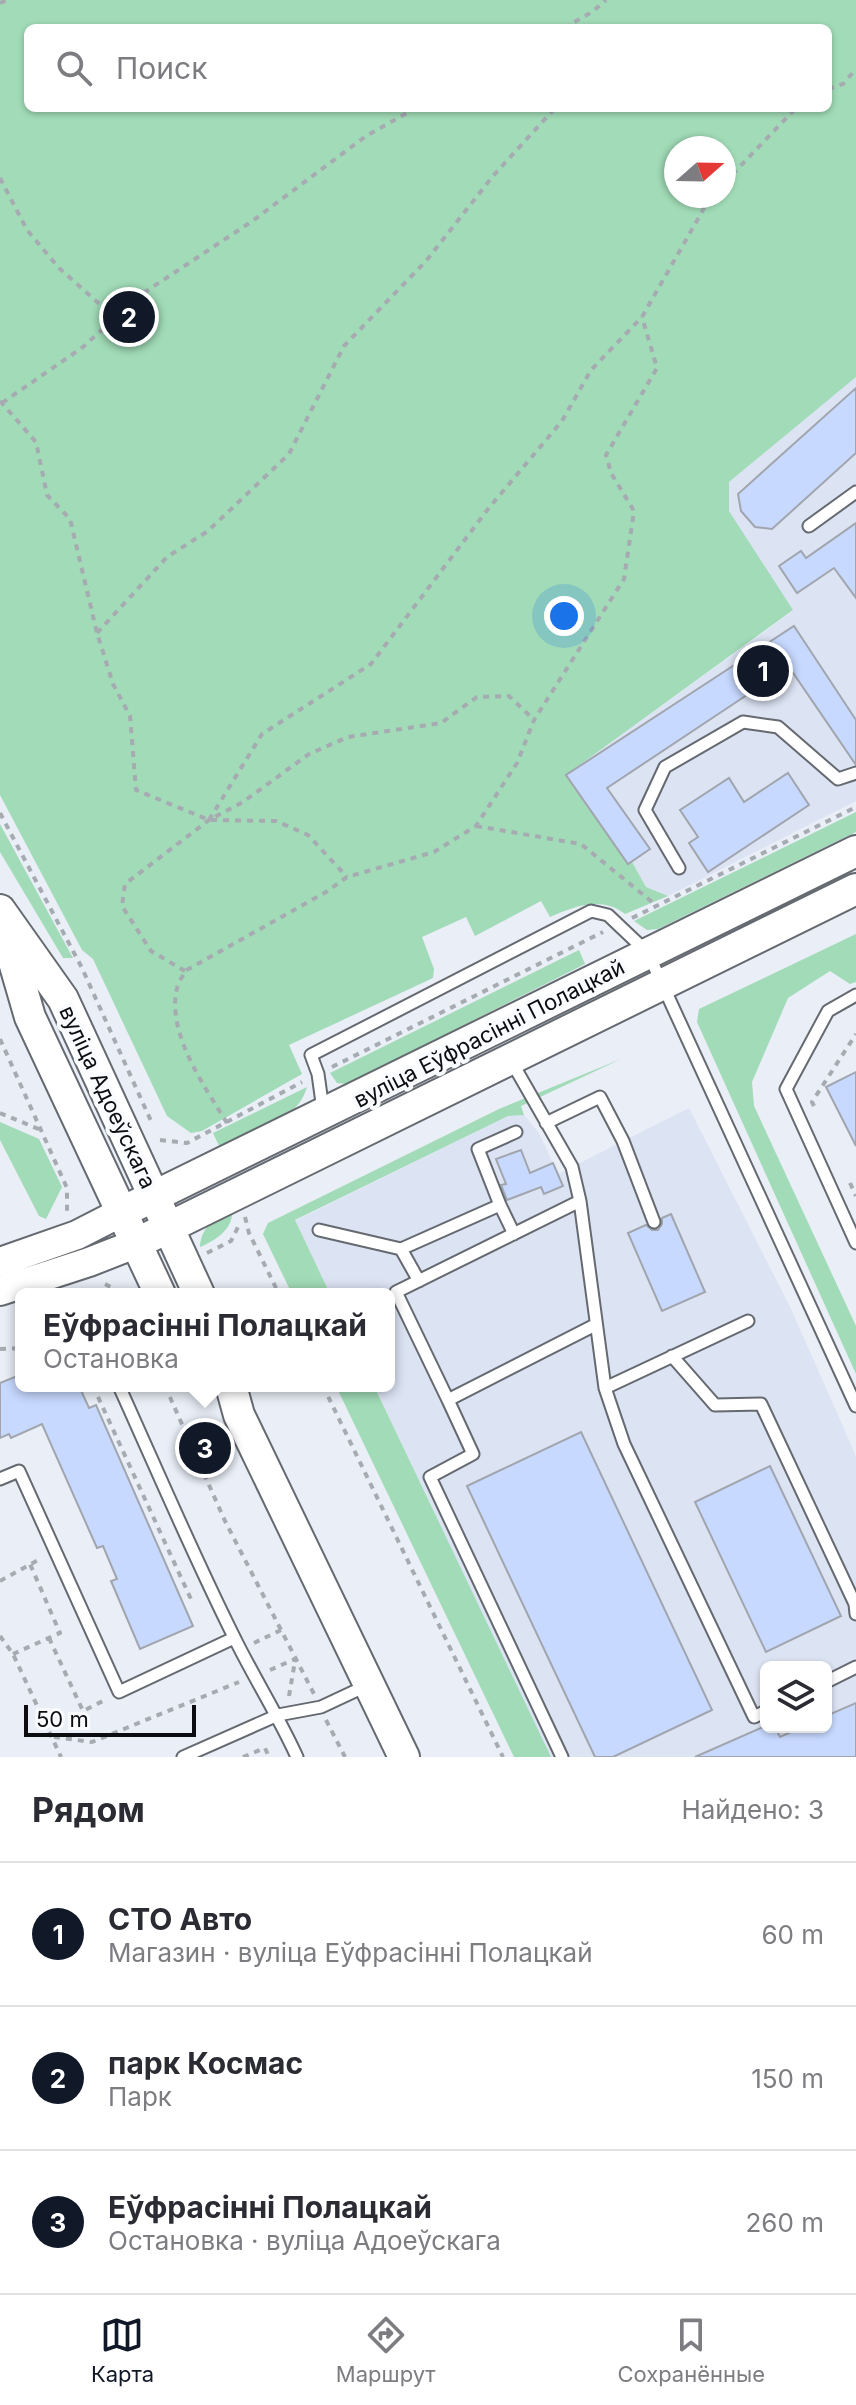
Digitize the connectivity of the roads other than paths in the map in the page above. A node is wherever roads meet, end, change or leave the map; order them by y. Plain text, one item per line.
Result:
1 (856, 492) edge
2 (809, 526) dead end
3 (856, 773) edge
4 (856, 851) edge
5 (679, 868) dead end
6 (856, 889) edge
7 (0, 912) edge
8 (648, 953) junction
9 (662, 984) junction
10 (856, 995) edge
11 (510, 1058) junction
12 (324, 1115) junction
13 (546, 1123) junction
14 (516, 1132) dead end
15 (155, 1197) junction
16 (580, 1201) junction
17 (500, 1205) junction
18 (120, 1213) junction
19 (654, 1222) dead end
20 (170, 1227) junction
21 (319, 1230) dead end
22 (514, 1234) junction
23 (856, 1243) edge
24 (135, 1244) junction
25 (401, 1249) junction
26 (0, 1262) edge
27 (419, 1281) junction
28 (157, 1288) edge
29 (196, 1288) edge
30 (0, 1291) edge
31 (748, 1321) dead end
32 (595, 1325) junction
33 (672, 1356) junction
34 (605, 1388) junction
35 (122, 1392) edge
36 (235, 1400) edge
37 (448, 1400) junction
38 (856, 1406) edge
39 (0, 1479) edge
40 (856, 1614) edge
41 (234, 1638) junction
42 (856, 1667) edge
43 (832, 1679) edge
44 (368, 1685) junction
45 (282, 1714) junction
46 (760, 1714) edge
47 (183, 1757) edge
48 (297, 1757) edge
49 (404, 1757) edge
50 (562, 1757) edge

1 - 2 lane
3 - 5 lane
4 - 8 main road, вуліца Еўфрасінні Полацкай
6 - 9 main road, вуліца Еўфрасінні Полацкай
7 - 15 main road, вуліца Адоеўскага
7 - 18 main road, вуліца Адоеўскага
8 - 9 lane
8 - 12 main road, вуліца Еўфрасінні Полацкай
8 - 12 lane
9 - 11 main road, вуліца Еўфрасінні Полацкай
9 - 38 lane
10 - 23 lane
11 - 13 lane
11 - 20 main road, вуліца Еўфрасінні Полацкай
12 - 15 main road, вуліца Еўфрасінні Полацкай
13 - 16 lane
13 - 19 lane
14 - 17 lane
15 - 18 main road, вуліца Еўфрасінні Полацкай
15 - 20 main road, вуліца Адоеўскага
16 - 22 lane
16 - 32 lane
17 - 22 lane
17 - 25 lane
18 - 24 main road, вуліца Адоеўскага
18 - 26 street
20 - 24 main road, вуліца Еўфрасінні Полацкай
20 - 29 main road, вуліца Адоеўскага
21 - 25 lane
22 - 27 lane
24 - 28 main road, вуліца Адоеўскага
24 - 30 street
25 - 27 lane
27 - 37 lane
31 - 33 lane
32 - 34 lane
32 - 37 lane
33 - 34 lane
33 - 40 lane
34 - 46 lane
35 - 41 lane
36 - 44 main road
37 - 50 lane
39 - 41 lane
41 - 45 lane
42 - 43 lane
44 - 45 lane
44 - 49 main road
45 - 47 lane
45 - 48 lane

